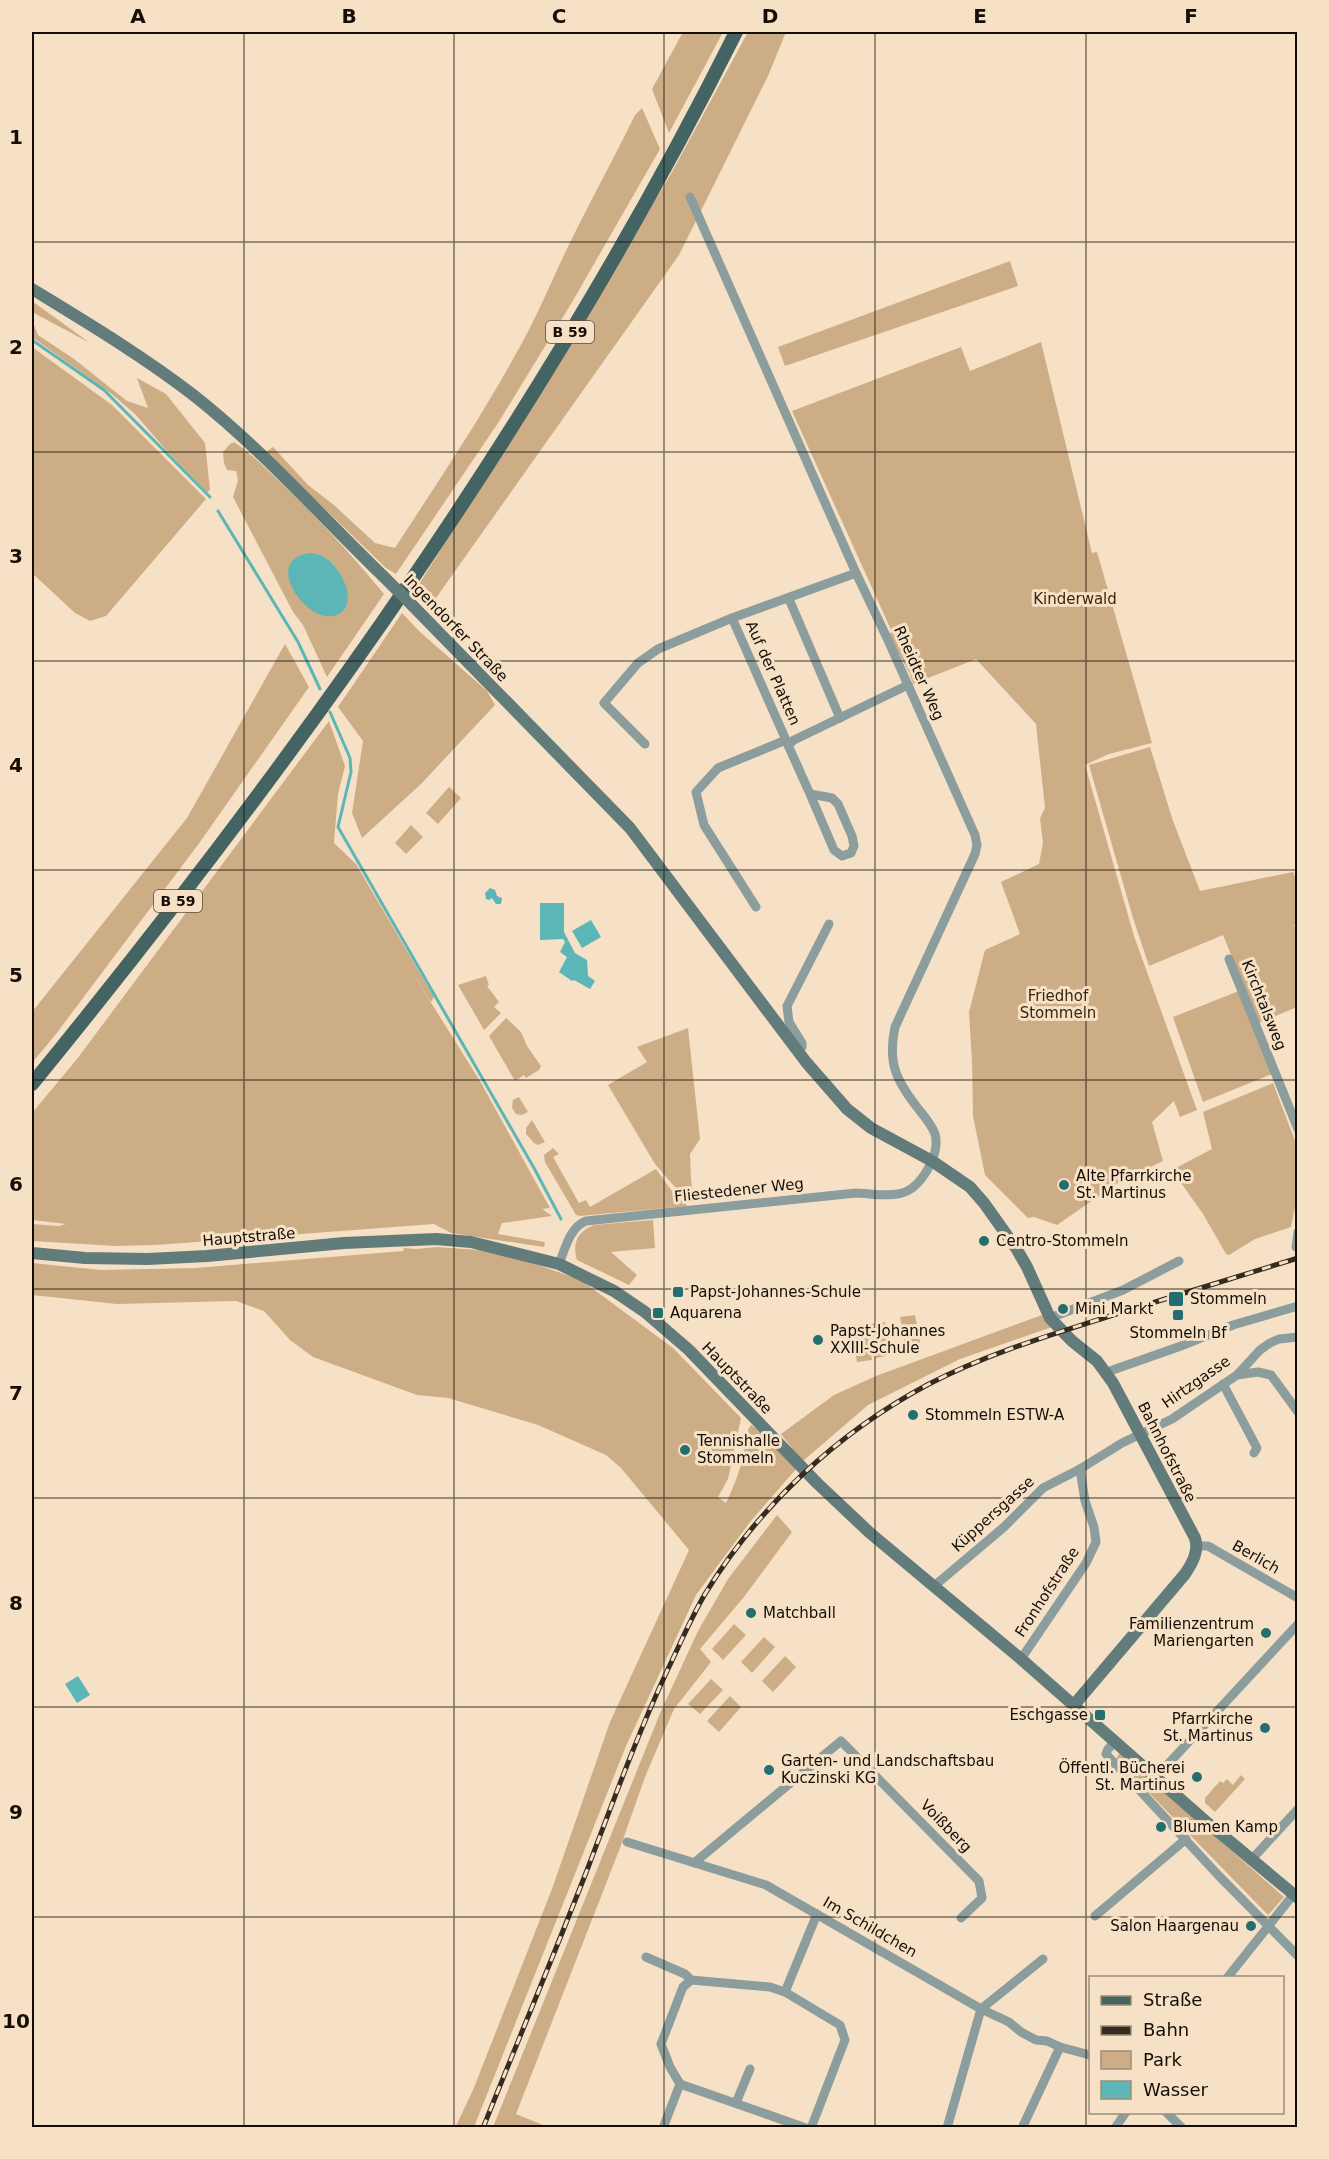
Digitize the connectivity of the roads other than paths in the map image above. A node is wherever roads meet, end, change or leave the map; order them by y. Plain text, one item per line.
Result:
1 (736, 32) edge
2 (690, 197) dead end
3 (32, 289) edge
4 (856, 573) junction
5 (789, 599) junction
6 (732, 618) junction
7 (908, 685) junction
8 (840, 718) junction
9 (787, 743) junction
10 (645, 744) dead end
11 (810, 794) junction
12 (756, 907) dead end
13 (829, 924) dead end
14 (1229, 959) dead end
15 (798, 1051) junction
16 (32, 1084) edge
17 (1298, 1129) edge
18 (932, 1161) junction
19 (1298, 1232) edge
20 (1296, 1247) edge
21 (32, 1253) edge
22 (1179, 1261) dead end
23 (559, 1264) junction
24 (1298, 1306) edge
25 (1050, 1318) junction
26 (1066, 1336) joint
27 (1298, 1337) edge
28 (1107, 1372) junction
29 (1237, 1375) junction
30 (1223, 1384) junction
31 (1298, 1412) edge
32 (1141, 1434) junction
33 (1254, 1453) dead end
34 (1080, 1469) junction
35 (1197, 1546) junction
36 (933, 1587) junction
37 (1298, 1598) edge
38 (1298, 1624) edge
39 (1021, 1659) junction
40 (1074, 1705) junction
41 (1115, 1742) junction
42 (1156, 1777) junction
43 (1298, 1809) edge
44 (1186, 1839) junction
45 (627, 1842) dead end
46 (1252, 1859) junction
47 (694, 1863) junction
48 (1295, 1896) edge
49 (817, 1914) junction
50 (1095, 1916) dead end
51 (961, 1918) dead end
52 (1268, 1926) junction
53 (1298, 1956) edge
54 (646, 1957) dead end
55 (1043, 1959) dead end
56 (1228, 1976) edge
57 (692, 1980) junction
58 (785, 1992) junction
59 (981, 2009) junction
60 (1060, 2047) junction
61 (1089, 2055) edge
62 (750, 2069) dead end
63 (680, 2084) junction
64 (736, 2103) junction
65 (1125, 2114) edge
66 (1168, 2114) edge
67 (663, 2127) edge
68 (806, 2127) edge
69 (811, 2127) edge
70 (947, 2127) edge
71 (1022, 2127) edge
72 (1115, 2127) edge
73 (1182, 2127) edge

1 - 16 main road, B 59
2 - 4 street, Rheidter Weg
3 - 15 street, Ingendorfer Straße, bridge
4 - 5 street, Auf der Platten
4 - 7 street, Rheidter Weg
5 - 6 street, Auf der Platten
5 - 8 street
6 - 9 street, Auf der Platten
6 - 10 street, Auf der Platten
7 - 8 street
7 - 18 street, Rheidter Weg
8 - 9 street
9 - 11 street, Auf der Platten
9 - 12 street
11 - 11 street, Auf der Platten
13 - 15 street, Ingendorfer Straße
14 - 17 street, Kirchtalsweg
15 - 18 street, Ingendorfer Straße
18 - 23 street, Fliestedener Weg
18 - 25 street, Ingendorfer Straße
19 - 20 street
21 - 23 street, Hauptstraße
22 - 25 street
23 - 36 street, Hauptstraße
24 - 28 street
25 - 26 street, Ingendorfer Straße
26 - 28 street, Bahnhofstraße
27 - 29 street, Hirtzgasse
28 - 32 street, Bahnhofstraße
29 - 30 street, Hirtzgasse
29 - 31 street
30 - 32 street, Hirtzgasse
30 - 33 street
32 - 34 street, Küppersgasse
32 - 35 street, Bahnhofstraße
34 - 36 street, Küppersgasse
34 - 39 street, Fronhofstraße
35 - 37 street, Berlich
35 - 40 street
36 - 39 street, Hauptstraße
38 - 42 street
39 - 40 street, Hauptstraße
40 - 41 street, Hauptstraße
41 - 42 street, Hauptstraße
41 - 44 street
42 - 46 street, Hauptstraße
43 - 46 street
44 - 50 street
44 - 52 street
45 - 47 street, Im Schildchen
46 - 48 street, Hauptstraße
47 - 49 street, Im Schildchen
47 - 51 street, Voißberg
48 - 52 street
49 - 58 street
49 - 59 street, Im Schildchen
52 - 53 street
52 - 56 street
54 - 57 street
55 - 59 street
57 - 58 street
57 - 63 street
58 - 69 street
59 - 60 street, Im Schildchen
59 - 70 street
60 - 61 street, Im Schildchen
60 - 71 street
62 - 64 street
63 - 64 street
63 - 67 street
64 - 68 street
65 - 72 street
66 - 73 street

